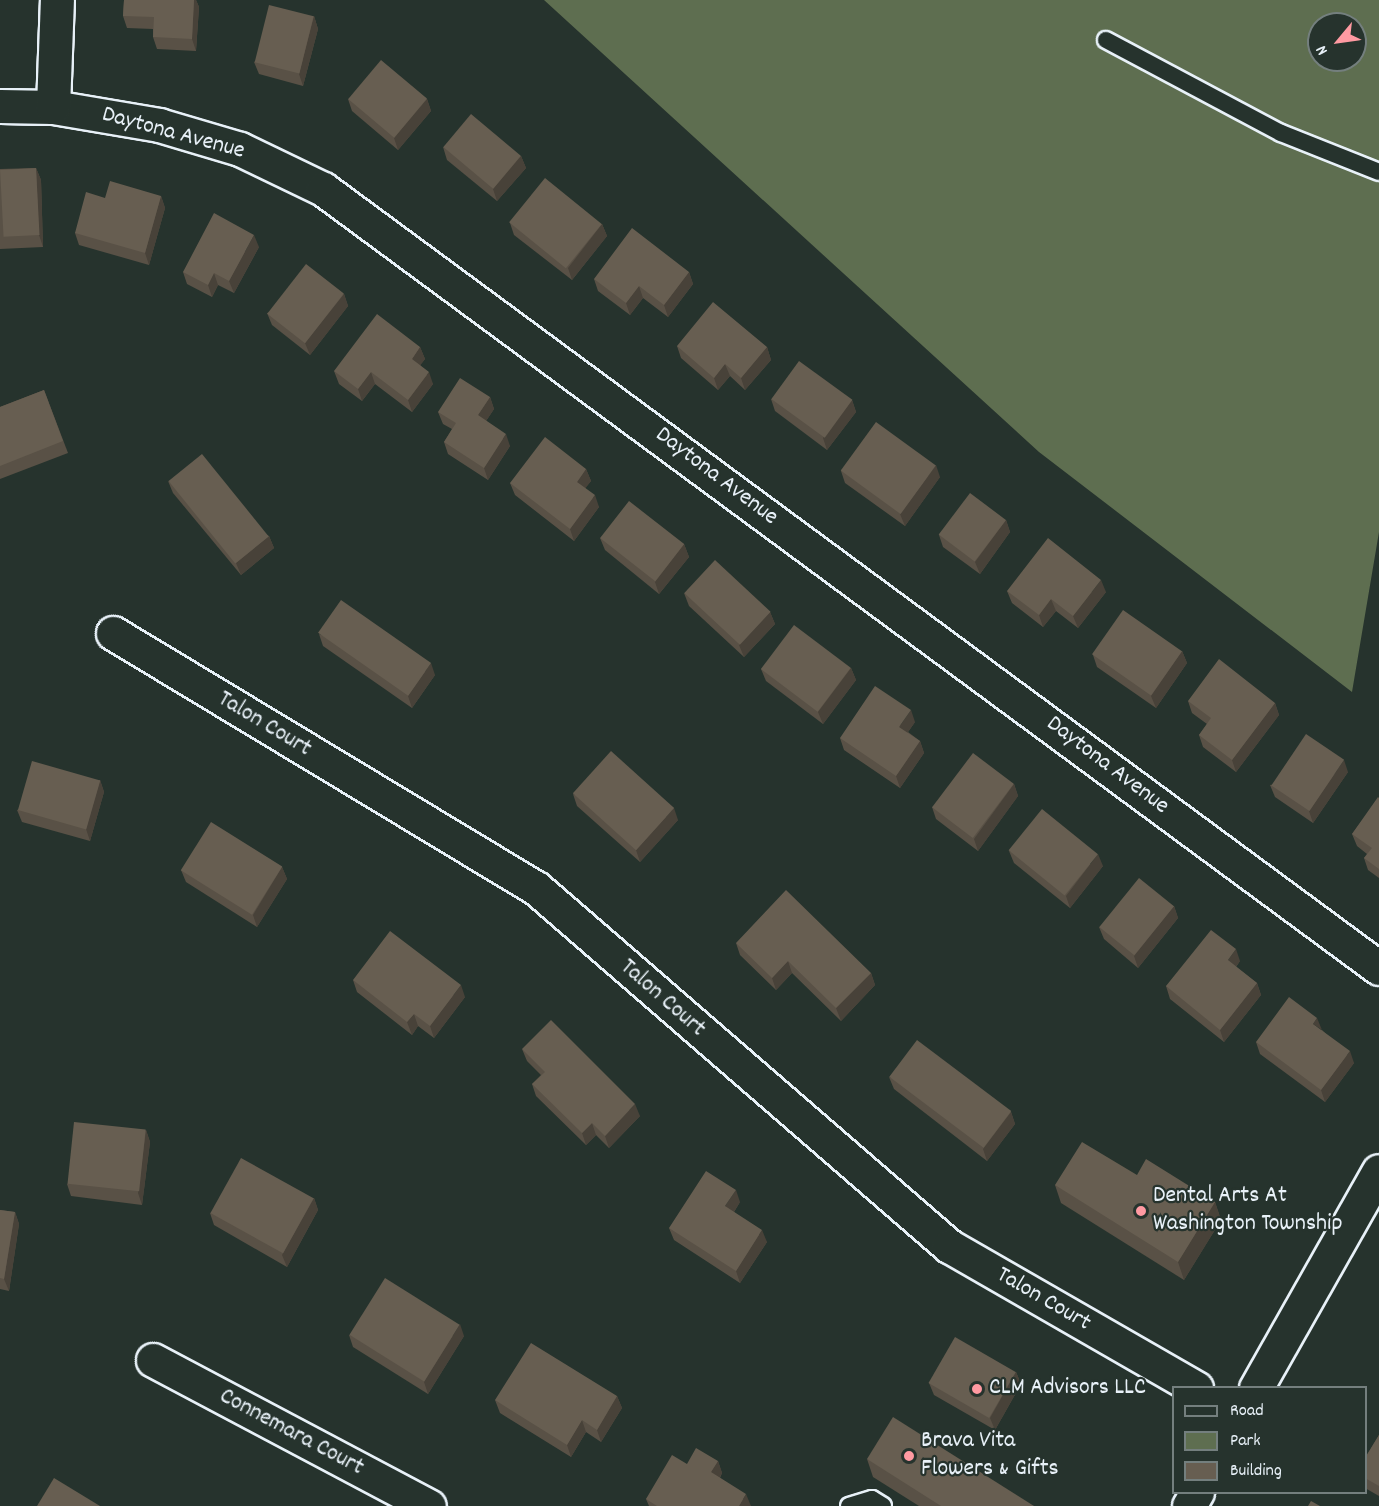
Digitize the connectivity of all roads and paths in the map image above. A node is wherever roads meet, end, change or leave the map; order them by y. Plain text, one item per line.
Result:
1 (57, 0) edge
2 (1106, 40) dead end
3 (0, 106) edge
4 (53, 106) junction
5 (1379, 172) edge
6 (113, 633) dead end
7 (1379, 968) edge
8 (1379, 1171) edge
9 (153, 1360) dead end
10 (1193, 1386) edge
11 (1257, 1386) edge
12 (853, 1503) edge
13 (429, 1506) edge
14 (884, 1506) edge

1 - 4 street
2 - 5 lane
3 - 4 street, Daytona Avenue
4 - 7 street, Daytona Avenue
6 - 10 street, Talon Court
8 - 11 street
9 - 13 street, Connemara Court
12 - 14 lane

